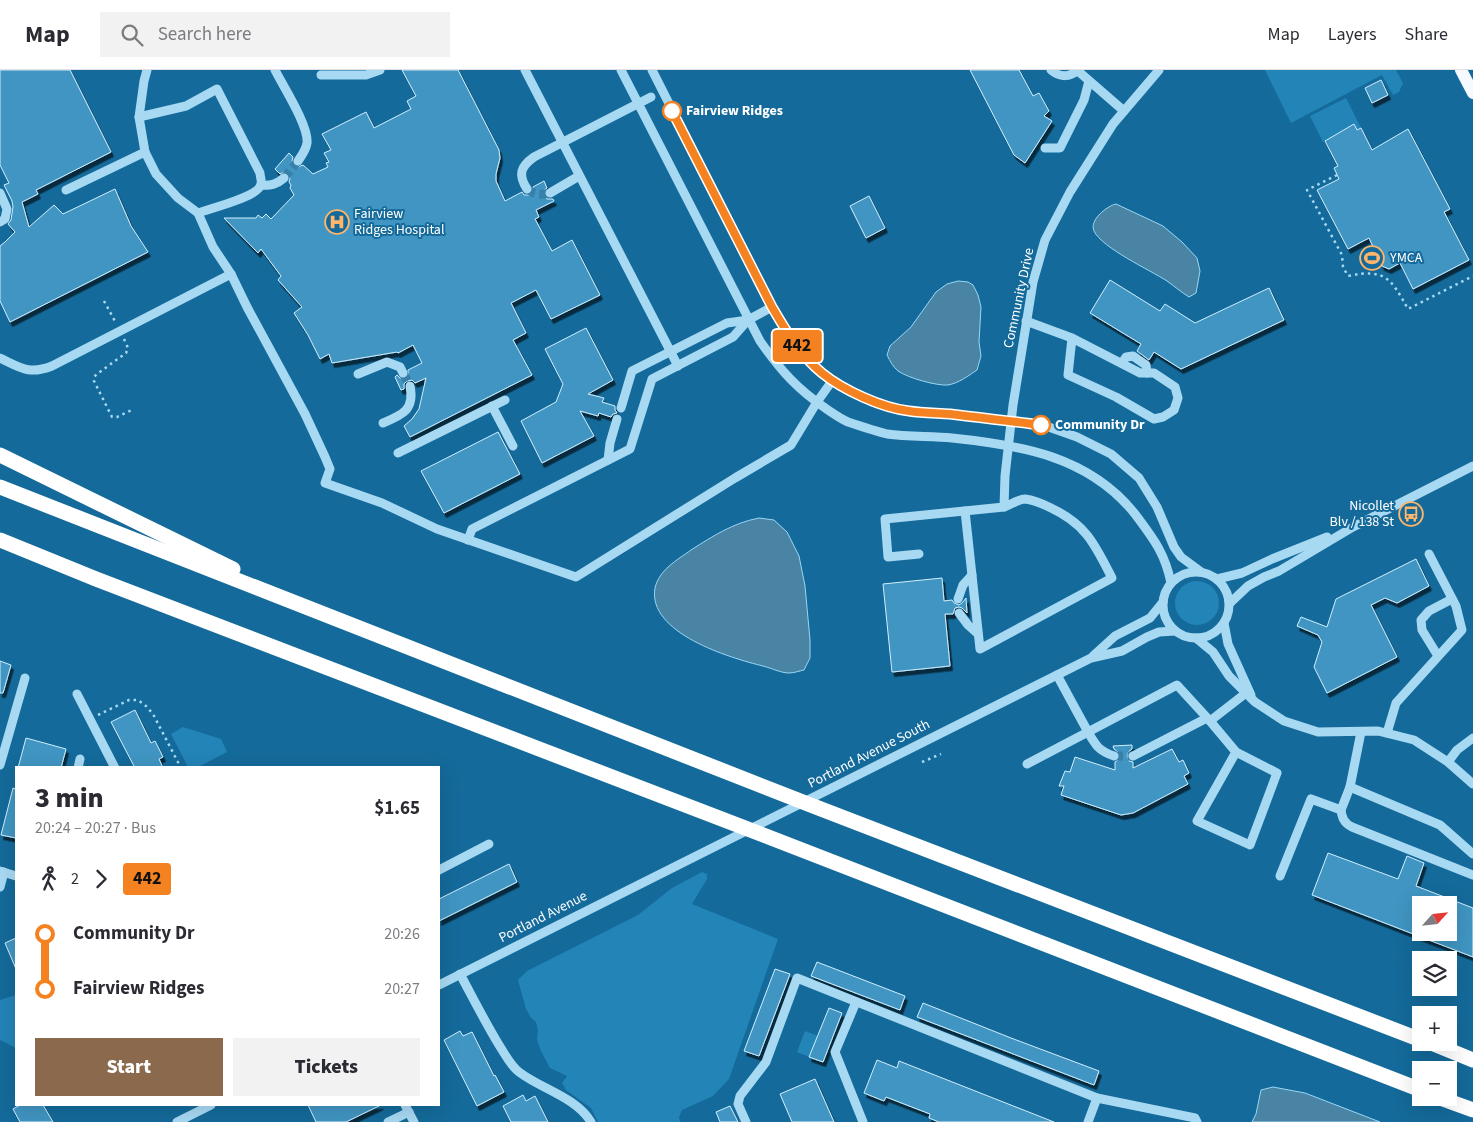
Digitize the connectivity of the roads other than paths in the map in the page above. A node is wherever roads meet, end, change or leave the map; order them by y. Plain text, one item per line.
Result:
1 (147, 70) edge
2 (275, 70) edge
3 (380, 70) edge
4 (525, 70) edge
5 (621, 70) edge
6 (652, 70) edge
7 (1051, 70) edge
8 (1078, 70) edge
9 (1159, 70) edge
10 (1461, 70) edge
11 (321, 75) dead end
12 (1089, 81) junction
13 (1473, 93) edge
14 (650, 97) dead end
15 (638, 103) junction
16 (1124, 111) junction
17 (140, 117) junction
18 (562, 143) junction
19 (1045, 148) dead end
20 (145, 152) junction
21 (298, 161) tunnel mouth
22 (579, 176) junction
23 (284, 178) tunnel mouth
24 (261, 184) junction
25 (66, 190) dead end
26 (527, 190) dead end
27 (550, 192) tunnel mouth
28 (0, 193) edge
29 (198, 213) junction
30 (0, 222) edge
31 (231, 274) junction
32 (772, 307) junction
33 (748, 320) junction
34 (1026, 321) junction
35 (1072, 338) junction
36 (670, 352) junction
37 (0, 358) edge
38 (678, 366) junction
39 (403, 372) tunnel mouth
40 (358, 374) dead end
41 (832, 380) junction
42 (410, 386) tunnel mouth
43 (505, 400) dead end
44 (817, 402) junction
45 (492, 406) junction
46 (621, 408) dead end
47 (617, 419) dead end
48 (1011, 421) junction
49 (383, 423) dead end
50 (513, 446) dead end
51 (1008, 446) junction
52 (398, 453) dead end
53 (0, 455) edge
54 (608, 460) junction
55 (1473, 466) edge
56 (0, 488) edge
57 (1004, 508) junction
58 (965, 511) junction
59 (1353, 527) junction
60 (0, 540) edge
61 (468, 540) junction
62 (0, 550) edge
63 (919, 554) dead end
64 (1429, 554) dead end
65 (1200, 571) junction
66 (972, 575) junction
67 (96, 579) junction
68 (1217, 579) junction
69 (1171, 583) junction
70 (958, 599) dead end
71 (1452, 599) junction
72 (1163, 602) junction
73 (1230, 603) junction
74 (959, 613) dead end
75 (331, 616) junction
76 (1224, 623) junction
77 (1175, 631) junction
78 (978, 634) junction
79 (1196, 638) junction
80 (1438, 656) junction
81 (1091, 658) junction
82 (1057, 675) junction
83 (25, 678) dead end
84 (1246, 693) junction
85 (77, 694) dead end
86 (1255, 702) junction
87 (1208, 720) junction
88 (1088, 732) junction
89 (1361, 732) junction
90 (1387, 734) junction
91 (1473, 738) edge
92 (1236, 752) junction
93 (1114, 756) tunnel mouth
94 (1133, 756) tunnel mouth
95 (1448, 762) junction
96 (1027, 764) dead end
97 (0, 765) edge
98 (114, 766) edge
99 (1473, 784) edge
100 (1350, 787) junction
101 (1341, 810) junction
102 (489, 844) dead end
103 (1473, 854) edge
104 (440, 869) edge
105 (2, 872) edge
106 (660, 874) joint
107 (1473, 875) edge
108 (15, 876) edge
109 (1280, 876) dead end
110 (0, 887) edge
111 (460, 974) junction
112 (440, 984) edge
113 (856, 1002) junction
114 (1412, 1037) edge
115 (1451, 1051) edge
116 (1473, 1060) edge
117 (1412, 1087) edge
118 (1098, 1098) junction
119 (1457, 1104) edge
120 (209, 1106) edge
121 (407, 1108) edge
122 (1473, 1110) edge
123 (177, 1122) edge
124 (388, 1122) edge
125 (414, 1122) edge
126 (590, 1122) edge
127 (746, 1122) edge
128 (864, 1122) edge
129 (1088, 1122) edge
130 (1197, 1122) edge

1 - 17 street
2 - 21 street
3 - 11 street
4 - 18 street
5 - 15 street
6 - 32 street
7 - 8 street
8 - 12 street
9 - 16 street, Community Drive
10 - 13 main road
12 - 16 street
12 - 19 street
14 - 15 street
15 - 18 street
15 - 33 street
16 - 34 street, Community Drive
17 - 20 street
17 - 24 street
18 - 22 street
18 - 26 street
20 - 25 street
20 - 29 street
22 - 27 street
22 - 36 street
23 - 24 street
24 - 29 street
28 - 30 street
29 - 31 street
31 - 37 street
31 - 61 street
32 - 33 street
32 - 41 street
33 - 36 street
33 - 38 street
33 - 44 street
34 - 35 street
34 - 48 street, Community Drive
35 - 35 street
36 - 38 street
36 - 46 street
38 - 54 street
39 - 40 street
41 - 44 street
41 - 48 street
42 - 49 street
43 - 45 street
44 - 51 street
44 - 61 street
45 - 50 street
45 - 52 street
47 - 54 street
48 - 51 street, Community Drive
48 - 65 street
51 - 57 street, Community Drive
51 - 69 street
53 - 75 highway
54 - 61 street
55 - 59 street
56 - 75 highway
57 - 58 street
57 - 78 street
58 - 63 street
58 - 66 street
59 - 68 street
59 - 73 street
60 - 67 highway
62 - 67 highway
64 - 71 street
65 - 68 street
65 - 69 street
66 - 70 street
66 - 78 street
67 - 117 highway
68 - 73 street
69 - 72 street
71 - 80 street
71 - 80 street
72 - 77 street
72 - 81 street, Portland Avenue South
73 - 76 street
74 - 78 street
75 - 114 highway
76 - 79 street
76 - 86 street
77 - 79 street
77 - 81 street, Portland Avenue South
79 - 84 street
80 - 90 street
81 - 82 street, Portland Avenue South
82 - 88 street
82 - 106 street, Portland Avenue South
83 - 97 street
84 - 86 street
84 - 87 street
85 - 98 street
86 - 89 street
87 - 88 street
87 - 92 street
87 - 94 street
88 - 93 street
88 - 96 street
89 - 90 street
89 - 100 street
90 - 95 street
91 - 95 street
92 - 92 street
95 - 99 street
100 - 101 street
100 - 103 street
101 - 107 street
101 - 109 street
102 - 104 street
105 - 108 street
105 - 110 street
106 - 111 street, Portland Avenue
111 - 112 street, Portland Avenue
111 - 126 street
113 - 118 street
113 - 127 street
113 - 128 street
115 - 116 highway
118 - 129 street
118 - 130 street
119 - 122 highway
120 - 123 street
121 - 124 street
121 - 125 street

